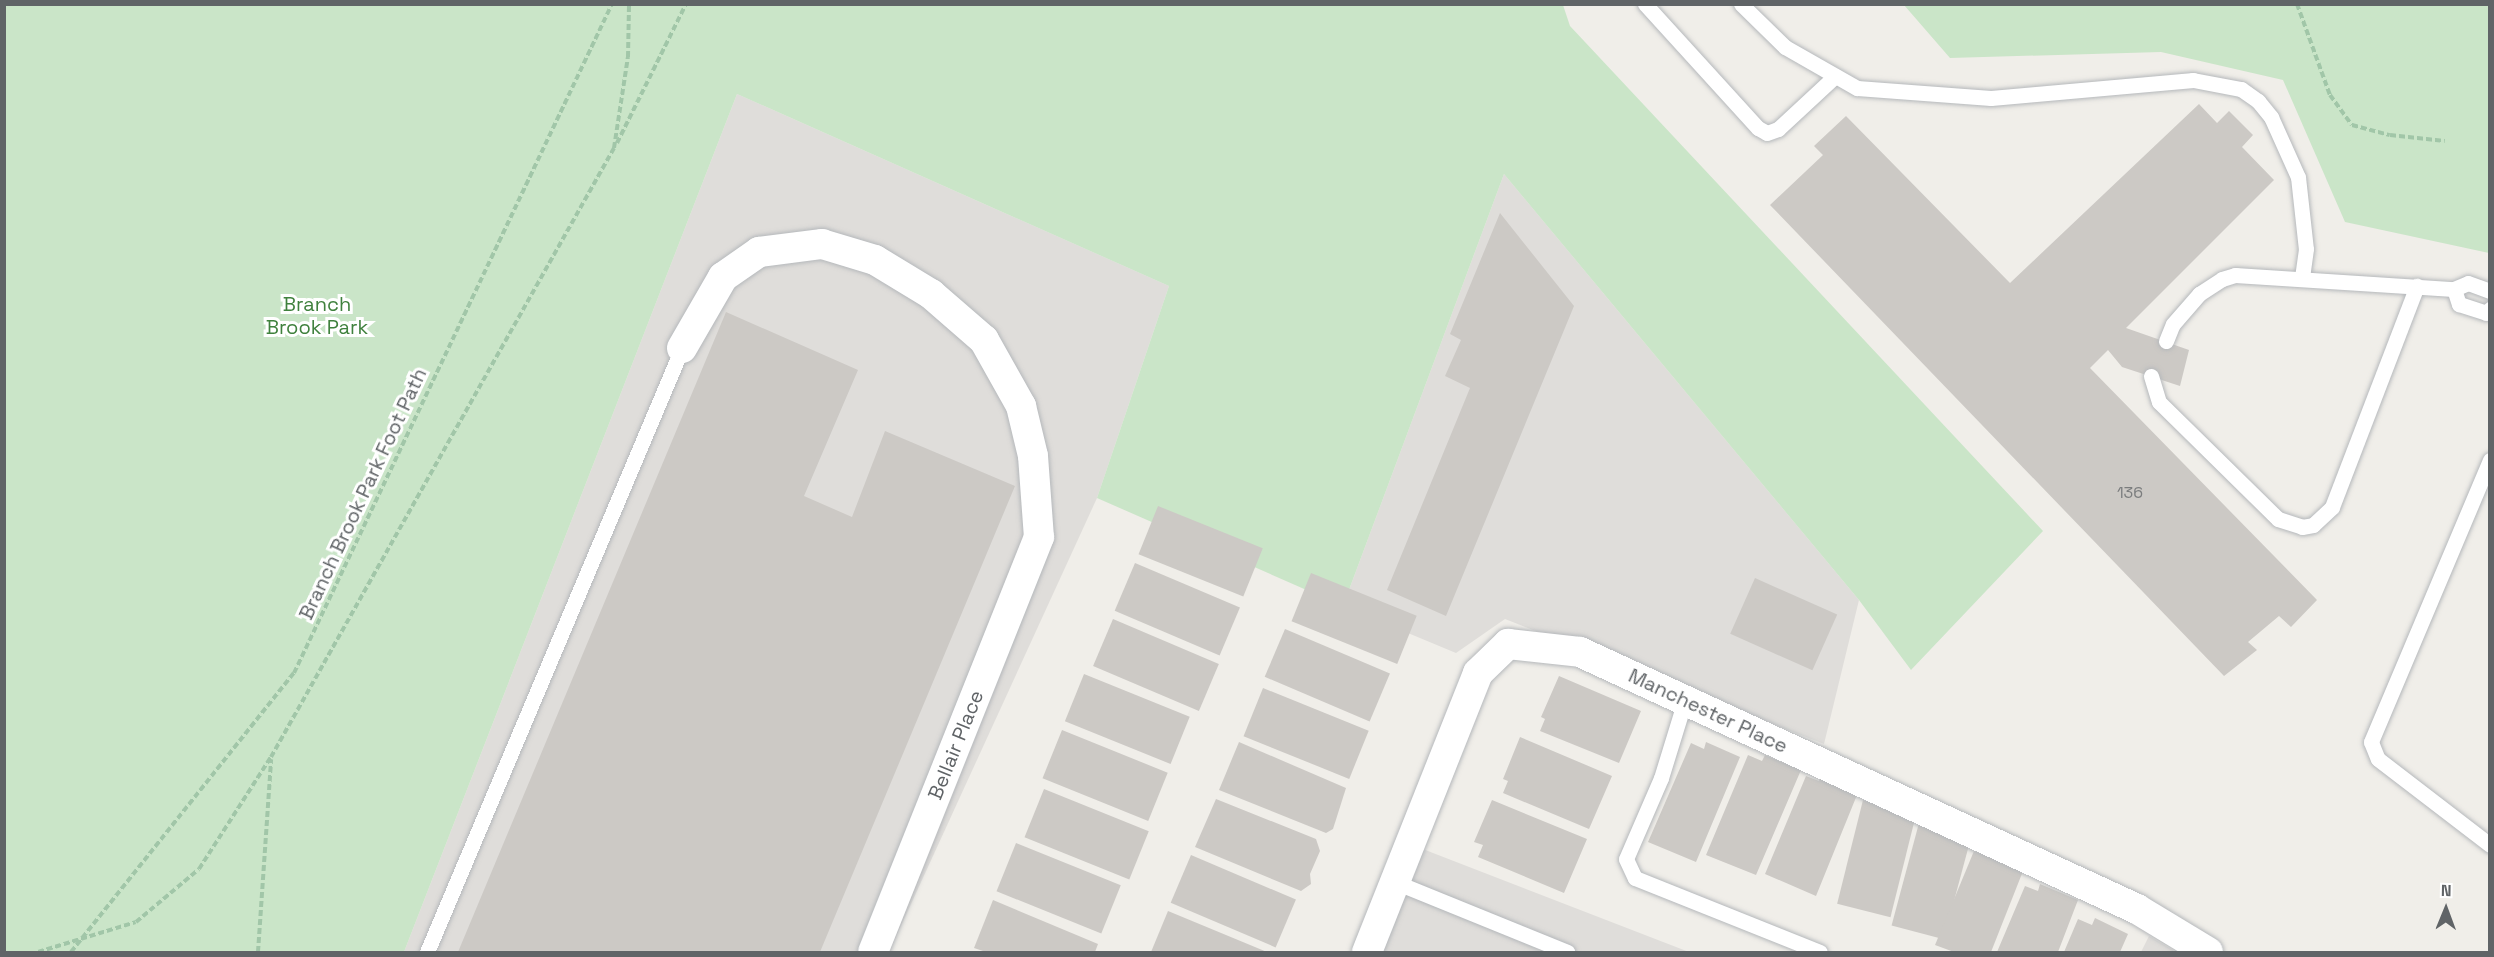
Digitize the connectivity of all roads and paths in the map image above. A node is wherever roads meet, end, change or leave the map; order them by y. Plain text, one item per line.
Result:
1 (612, 4) edge
2 (628, 4) edge
3 (686, 4) edge
4 (1645, 4) edge
5 (1742, 4) edge
6 (2297, 4) edge
7 (1835, 76) junction
8 (2445, 141) dead end
9 (614, 148) junction
10 (2302, 278) junction
11 (2416, 286) junction
12 (2454, 289) junction
13 (2490, 291) edge
14 (2490, 309) edge
15 (2166, 341) dead end
16 (682, 348) joint
17 (2151, 376) dead end
18 (2490, 460) edge
19 (1685, 700) junction
20 (272, 757) junction
21 (2490, 845) edge
22 (1395, 882) junction
23 (38, 952) edge
24 (71, 952) edge
25 (258, 952) edge
26 (427, 952) edge
27 (873, 952) edge
28 (1367, 952) edge
29 (1567, 952) edge
30 (1820, 952) edge
31 (2208, 952) edge

1 - 24 path, Branch Brook Park Foot Path
2 - 9 path
3 - 9 path
4 - 7 lane
5 - 7 lane
6 - 8 path
7 - 10 lane
9 - 20 path
10 - 11 lane
10 - 15 lane
11 - 12 lane
11 - 17 lane
12 - 13 lane
12 - 14 lane
16 - 26 lane
16 - 27 street, Bellair Place
18 - 21 lane
19 - 22 street, Manchester Place
19 - 30 lane
19 - 31 street, Manchester Place
20 - 23 path
20 - 25 path
22 - 28 street, Manchester Place
22 - 29 lane

